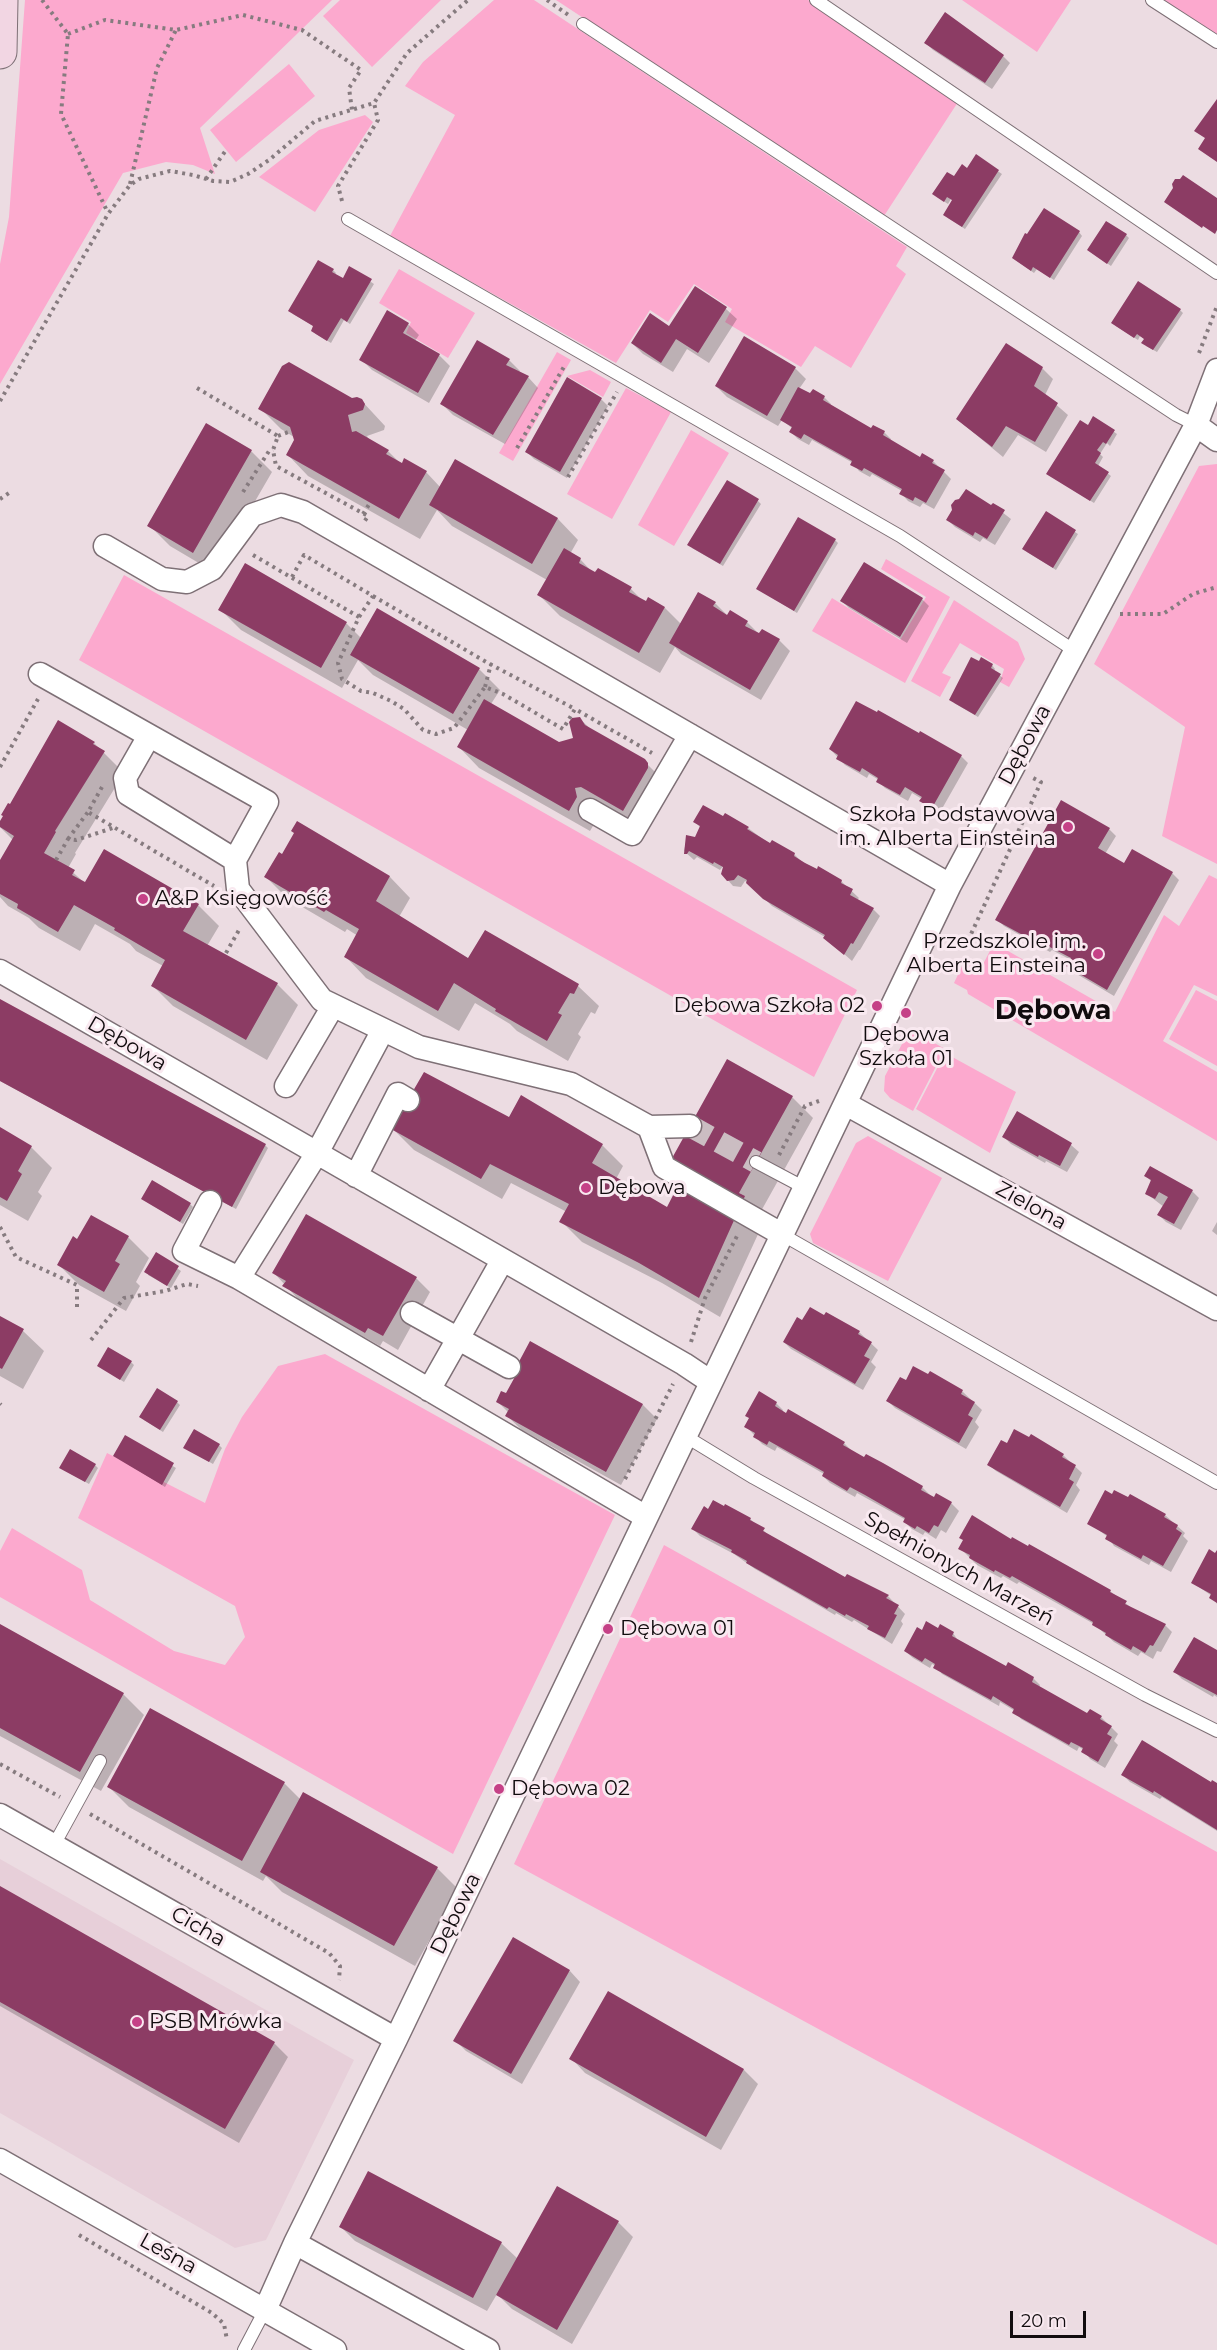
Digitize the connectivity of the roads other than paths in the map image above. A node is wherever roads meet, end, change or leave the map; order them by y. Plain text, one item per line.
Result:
1 (1, 0) edge
2 (816, 0) edge
3 (1152, 0) edge
4 (583, 24) road end
5 (1217, 42) edge
6 (0, 52) edge
7 (348, 219) road end
8 (1217, 273) edge
9 (1217, 370) edge
10 (1196, 425) junction
11 (1217, 440) edge
12 (105, 546) dead end
13 (1075, 651) junction
14 (45, 677) road end
15 (690, 735) junction
16 (149, 736) junction
17 (590, 810) dead end
18 (235, 860) junction
19 (950, 885) junction
20 (0, 971) edge
21 (333, 1006) junction
22 (383, 1030) junction
23 (286, 1086) dead end
24 (408, 1100) dead end
25 (846, 1104) junction
26 (690, 1126) tunnel mouth
27 (649, 1127) junction
28 (317, 1153) junction
29 (756, 1162) tunnel mouth
30 (356, 1176) junction
31 (805, 1188) junction
32 (210, 1202) dead end
33 (783, 1235) junction
34 (502, 1261) junction
35 (239, 1278) junction
36 (1217, 1309) edge
37 (412, 1313) dead end
38 (458, 1338) junction
39 (509, 1367) dead end
40 (711, 1382) junction
41 (429, 1390) junction
42 (685, 1436) junction
43 (1217, 1483) edge
44 (646, 1517) junction
45 (1217, 1731) edge
46 (100, 1761) dead end
47 (0, 1815) edge
48 (54, 1845) junction
49 (396, 2039) junction
50 (0, 2160) edge
51 (295, 2243) junction
52 (265, 2310) junction
53 (244, 2350) edge
54 (335, 2350) edge
55 (488, 2350) edge

1 - 6 main road
2 - 8 lane
3 - 5 lane
4 - 10 lane
7 - 13 lane
9 - 10 street, Dębowa
10 - 11 street
10 - 13 street, Dębowa
12 - 15 street
13 - 19 street, Dębowa
14 - 16 street
15 - 17 street
15 - 19 street
16 - 18 street
16 - 18 street
18 - 21 street
19 - 25 street, Dębowa
20 - 28 street, Dębowa
21 - 22 street
21 - 23 street
22 - 27 street
22 - 28 street
24 - 30 street
25 - 31 street, Dębowa
25 - 36 street, Zielona
26 - 27 street
27 - 33 street
28 - 30 street, Dębowa
28 - 35 street
29 - 31 lane
30 - 34 street, Dębowa
31 - 33 street, Dębowa
32 - 35 street
33 - 40 street, Dębowa
33 - 43 lane
34 - 38 street
34 - 40 street, Dębowa
35 - 41 street
37 - 38 street
38 - 39 street
38 - 41 street
40 - 42 street, Dębowa
41 - 44 street
42 - 44 street, Dębowa
42 - 45 lane, Spełnionych Marzeń
44 - 49 street, Dębowa
46 - 48 lane
47 - 48 street, Cicha
48 - 49 street, Cicha
49 - 51 street, Dębowa
50 - 52 street, Leśna
51 - 52 street, Dębowa
51 - 55 street
52 - 53 lane
52 - 54 street, Leśna

